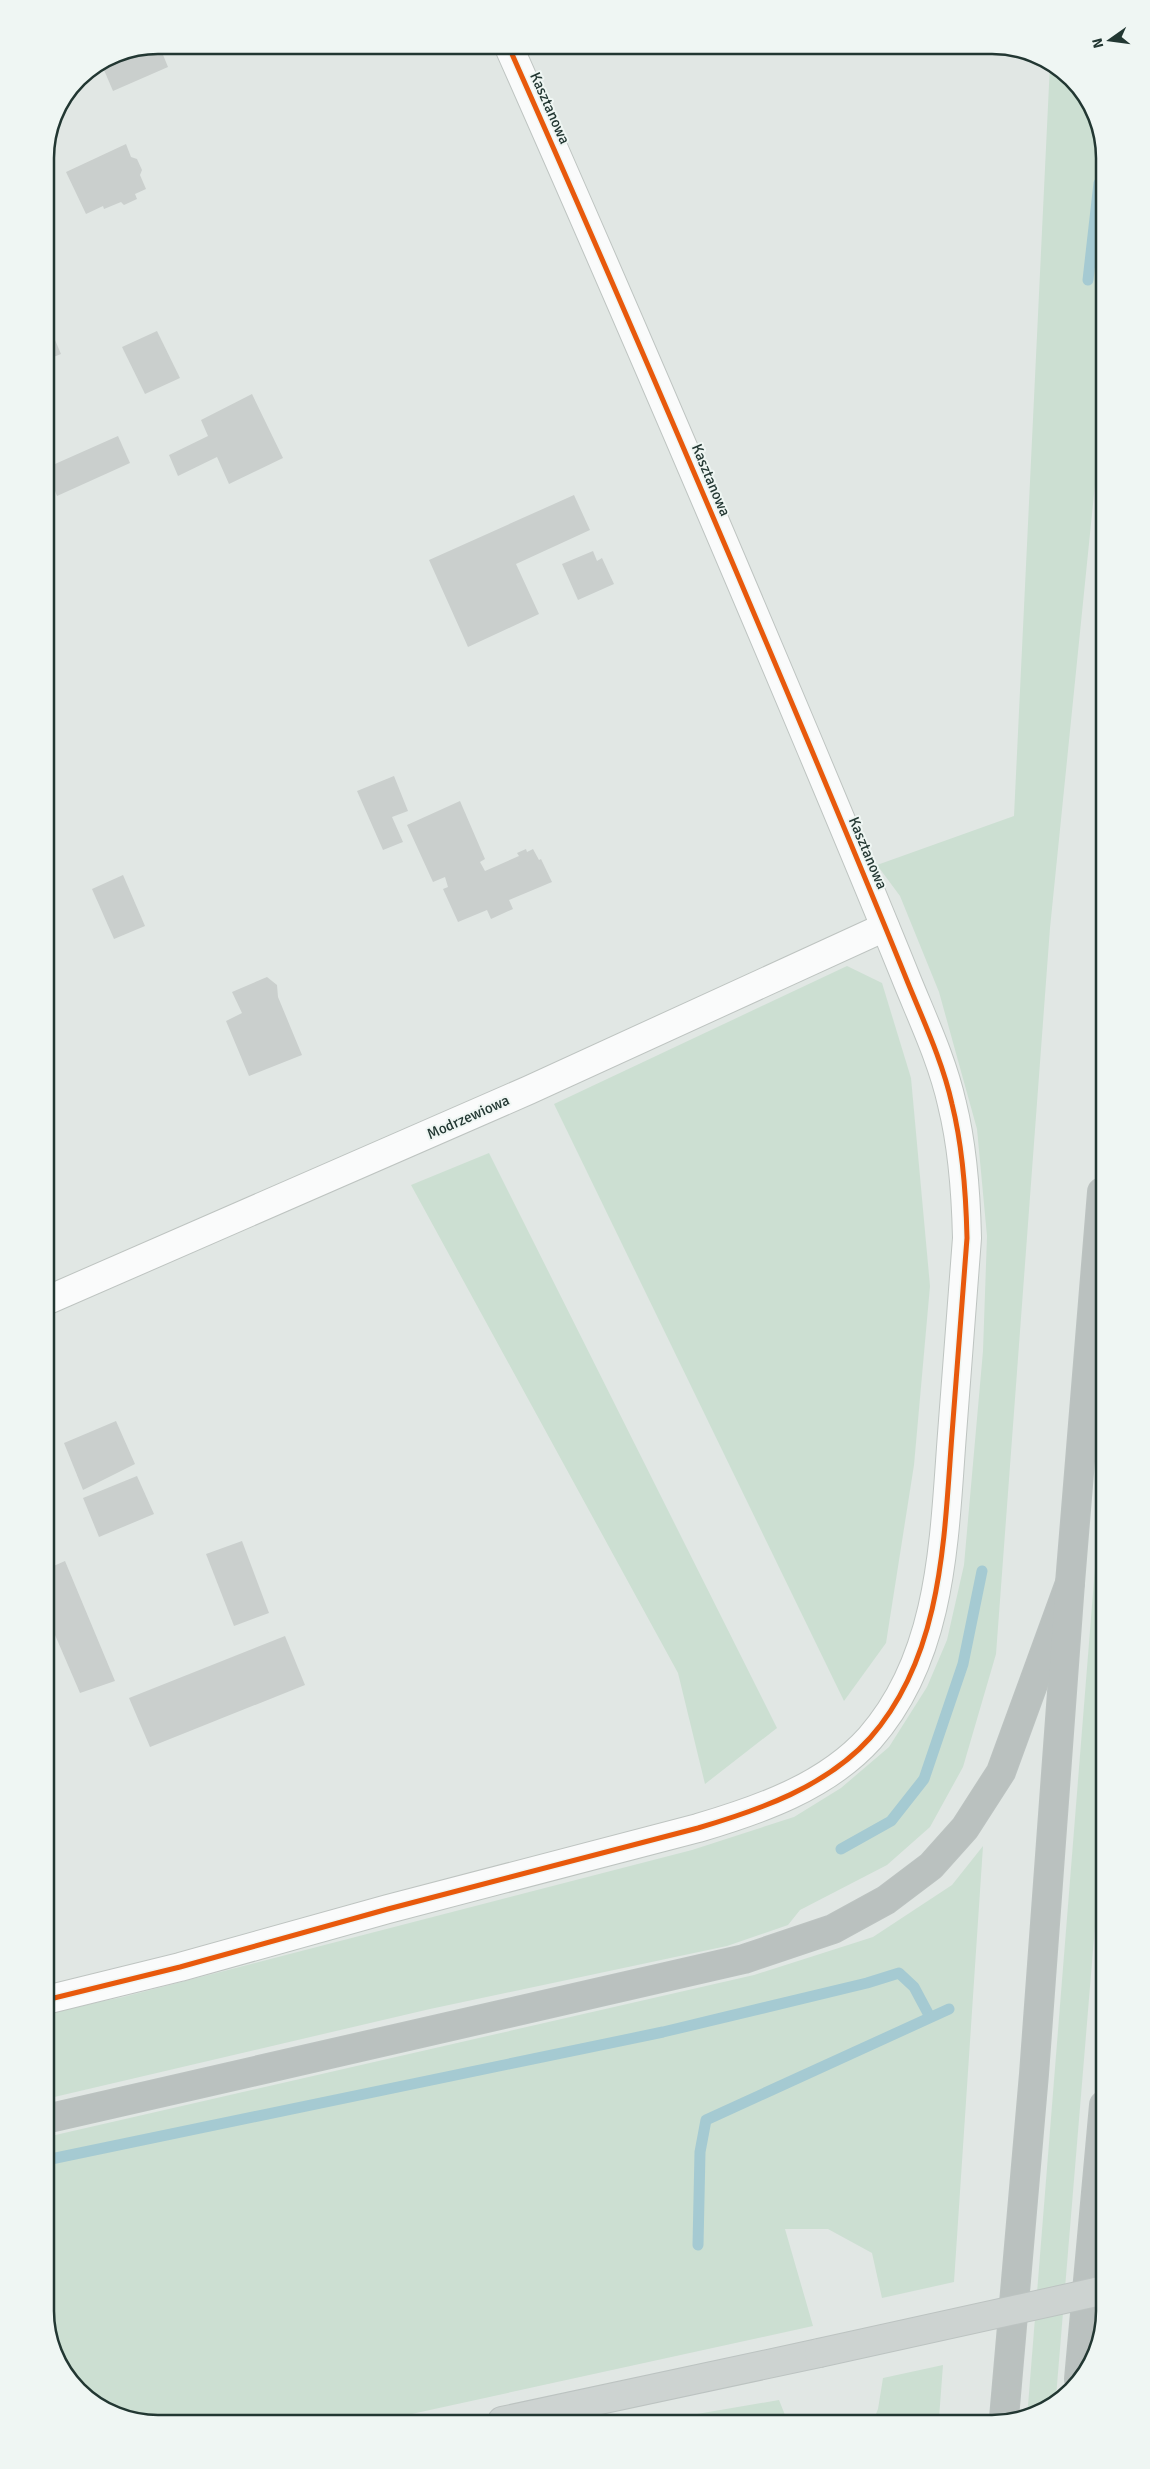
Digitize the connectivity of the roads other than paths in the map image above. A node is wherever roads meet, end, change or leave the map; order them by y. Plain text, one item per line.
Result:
1 (512, 54) edge
2 (885, 927) junction
3 (1096, 1265) edge
4 (54, 1297) edge
5 (1070, 1583) junction
6 (54, 1998) edge
7 (54, 2117) edge
8 (1096, 2193) edge
9 (1096, 2292) edge
10 (1080, 2367) edge
11 (1004, 2414) edge
12 (530, 2415) edge

1 - 2 street, Kasztanowa
2 - 4 street, Modrzewiowa
2 - 6 street, Kasztanowa
3 - 5 highway
5 - 7 highway
5 - 11 highway
8 - 10 highway
9 - 12 main road, bridge

